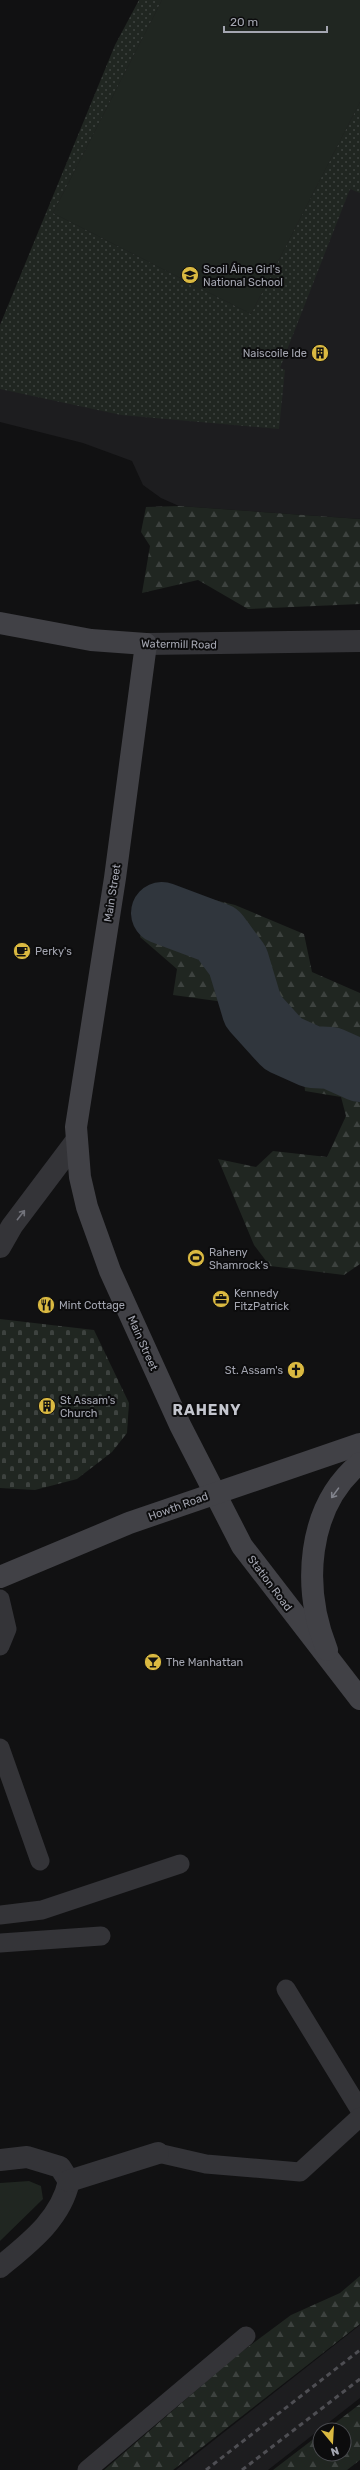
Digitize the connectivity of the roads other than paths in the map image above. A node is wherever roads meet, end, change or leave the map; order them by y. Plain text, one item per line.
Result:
1 (0, 623) edge
2 (360, 640) edge
3 (146, 644) junction
4 (76, 1141) junction
5 (0, 1247) edge
6 (360, 1444) edge
7 (360, 1463) edge
8 (216, 1492) junction
9 (0, 1578) edge
10 (0, 1599) edge
11 (0, 1646) edge
12 (334, 1667) junction
13 (360, 1699) edge
14 (0, 1748) edge
15 (40, 1861) dead end
16 (180, 1864) dead end
17 (0, 1915) edge
18 (100, 1936) dead end
19 (0, 1943) edge
20 (286, 1989) dead end
21 (360, 2110) edge
22 (360, 2117) edge
23 (158, 2153) joint
24 (0, 2160) edge
25 (69, 2181) junction
26 (0, 2267) edge
27 (246, 2336) dead end
28 (87, 2470) edge

1 - 3 main road, Watermill Road
2 - 3 street, Watermill Road
3 - 4 main road, Main Street
5 -> 4 street
4 - 8 main road, Main Street
6 - 8 main road, Howth Road
7 -> 12 main road, Station Road
8 - 9 main road, Howth Road
8 - 12 main road, Station Road
10 - 11 lane
12 - 13 main road, Station Road
14 - 15 lane
16 - 17 lane
18 - 19 lane
20 - 21 lane
22 - 23 lane
23 - 25 street
24 - 25 street
25 - 26 street
27 - 28 lane

